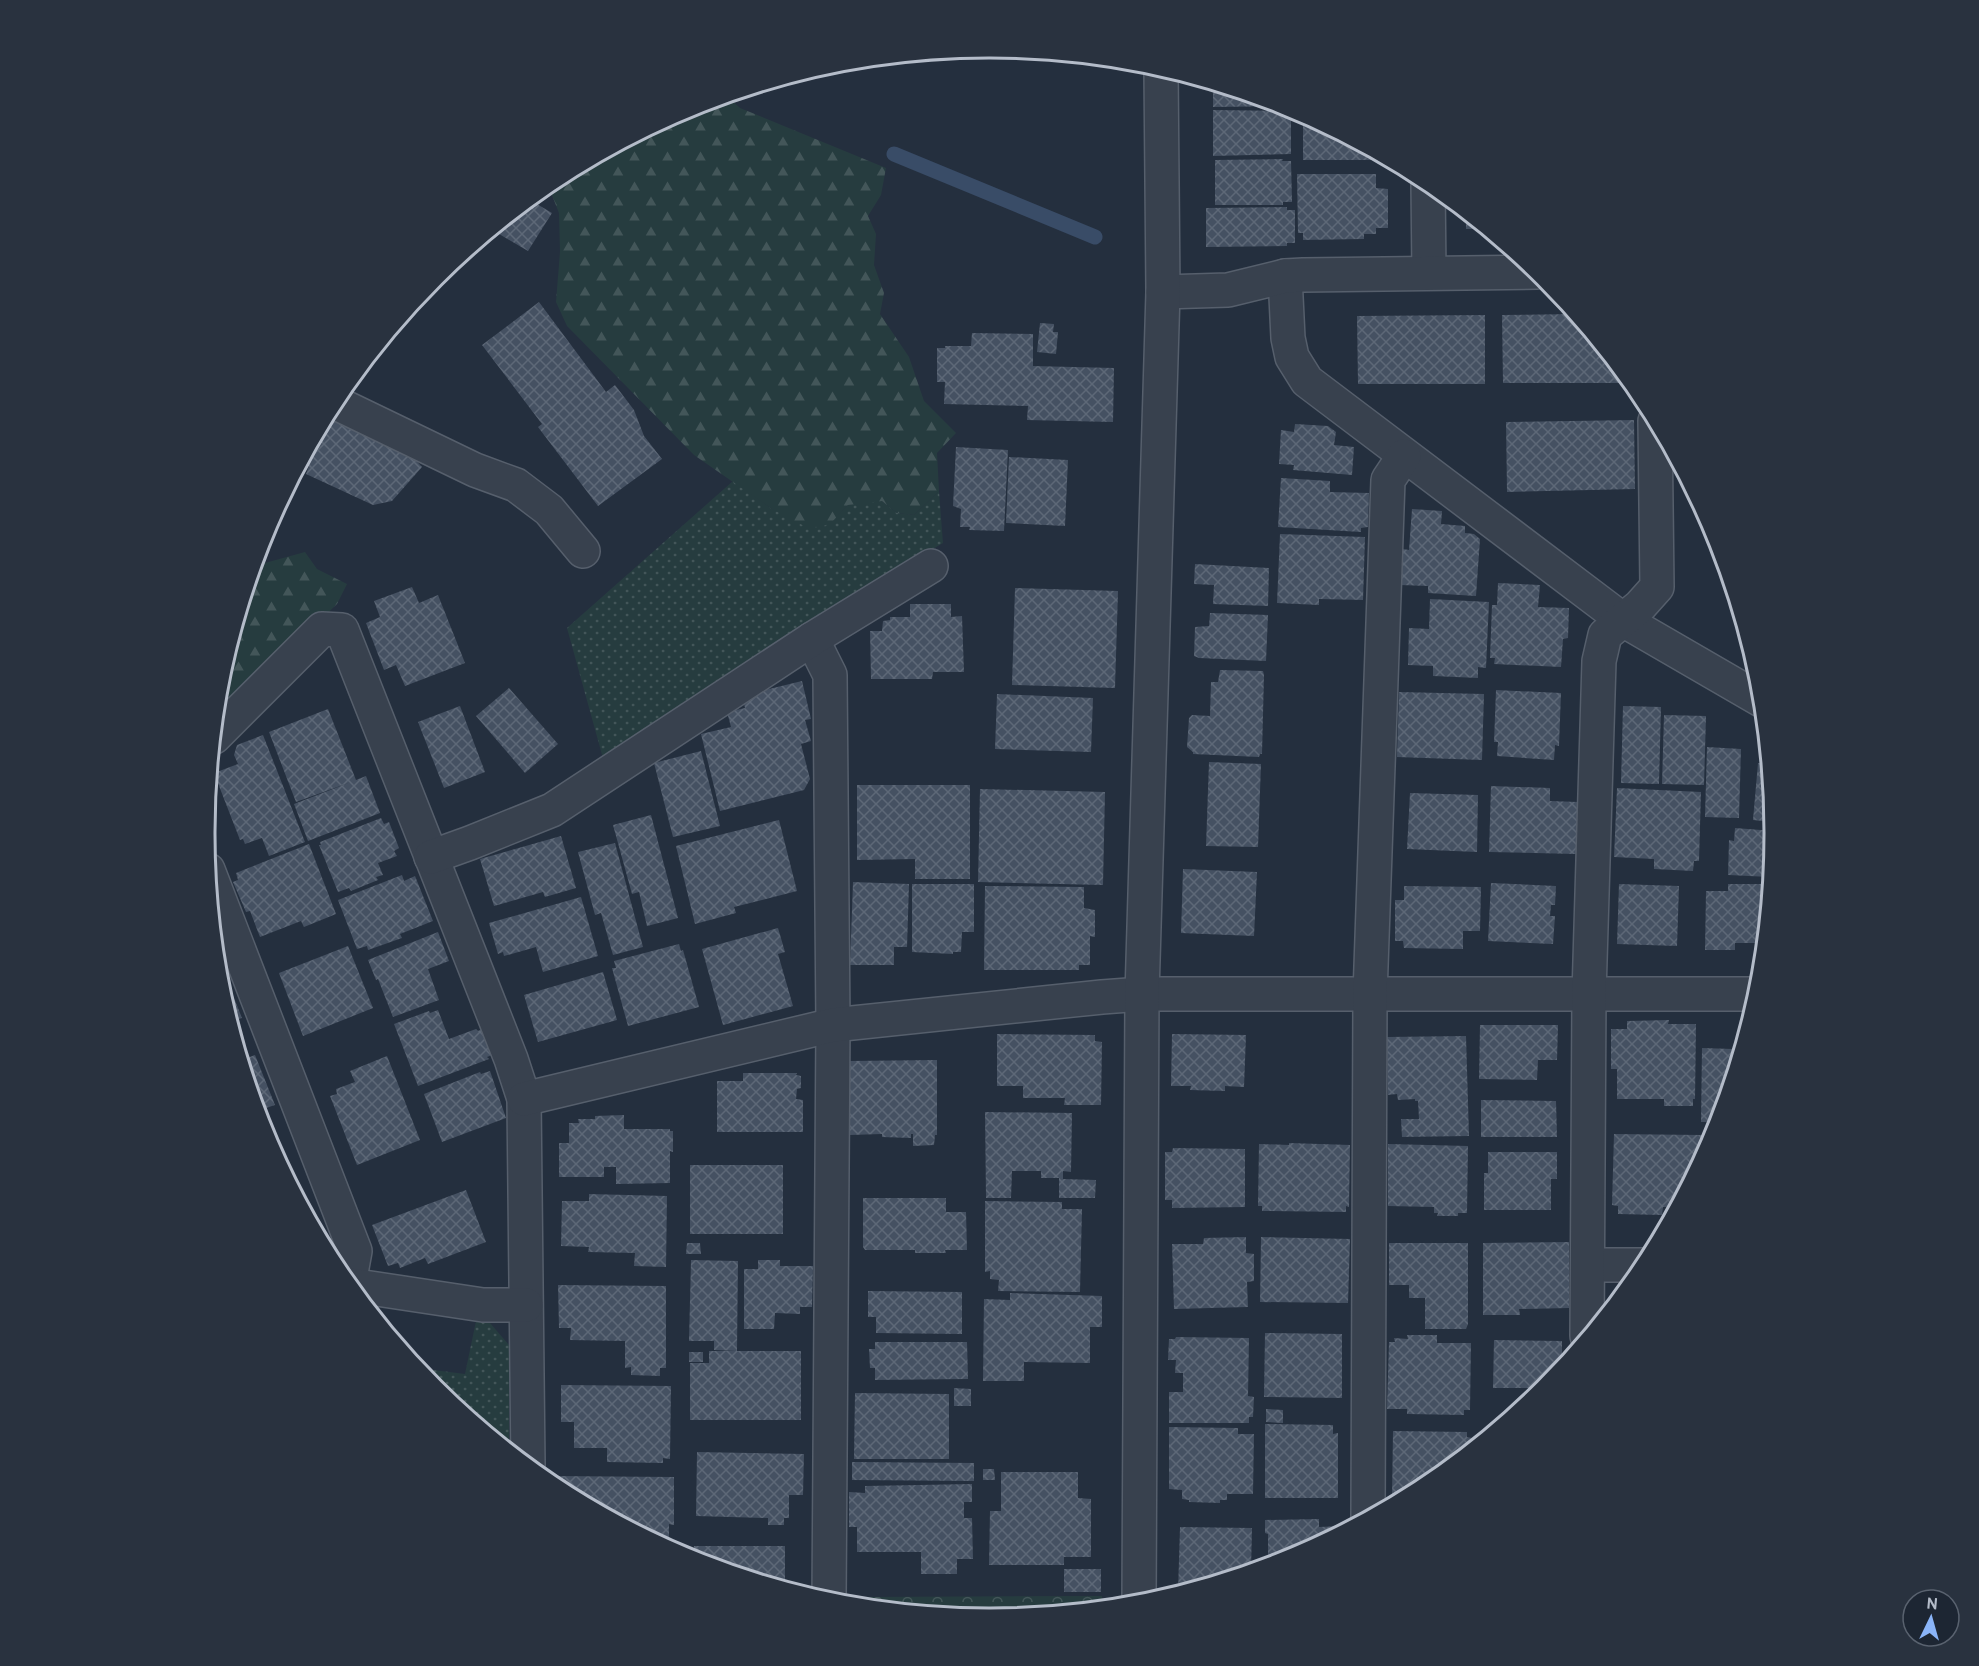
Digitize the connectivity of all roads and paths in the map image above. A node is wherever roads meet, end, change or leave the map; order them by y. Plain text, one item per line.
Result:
1 (1161, 78) edge
2 (1428, 195) edge
3 (1523, 272) edge
4 (1429, 273) junction
5 (1285, 276) junction
6 (1163, 292) junction
7 (344, 407) edge
8 (1655, 438) edge
9 (1404, 456) junction
10 (583, 551) dead end
11 (930, 566) dead end
12 (1623, 620) junction
13 (812, 639) junction
14 (1751, 694) edge
15 (223, 728) edge
16 (431, 857) junction
17 (218, 897) edge
18 (1142, 994) junction
19 (1589, 994) junction
20 (1747, 994) edge
21 (1370, 995) junction
22 (833, 1025) junction
23 (524, 1099) junction
24 (1588, 1265) junction
25 (1632, 1265) edge
26 (352, 1271) edge
27 (363, 1287) edge
28 (526, 1305) junction
29 (1587, 1325) edge
30 (528, 1454) edge
31 (1368, 1509) edge
32 (829, 1591) edge
33 (1139, 1593) edge

1 - 6 street
2 - 4 street
3 - 4 street
4 - 5 street
5 - 6 street
5 - 9 street
6 - 18 street
7 - 10 street
8 - 12 street
9 - 12 street
9 - 21 street
11 - 13 street
12 - 14 street
12 - 19 street
13 - 16 street
13 - 22 street
15 - 16 street
16 - 23 street
17 - 26 street
18 - 21 street
18 - 22 street
18 - 33 street
19 - 20 street
19 - 21 street
19 - 24 street
21 - 31 street
22 - 23 street
22 - 32 street
23 - 28 street
24 - 25 street
24 - 29 street
27 - 28 street
28 - 30 street

